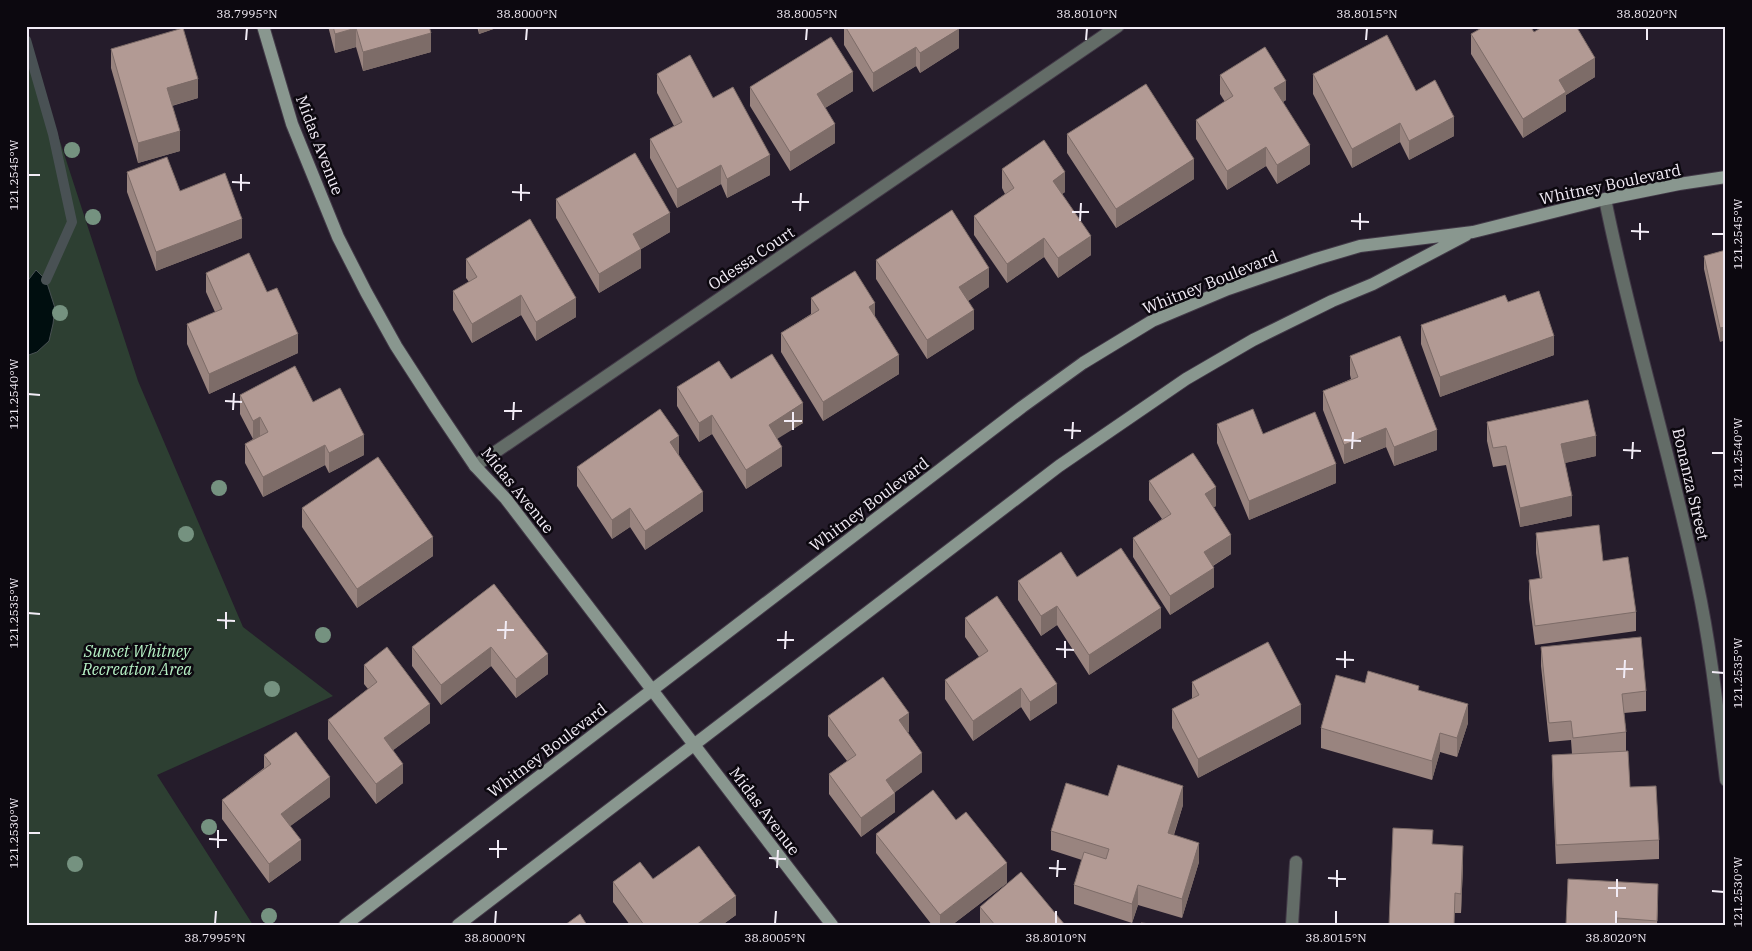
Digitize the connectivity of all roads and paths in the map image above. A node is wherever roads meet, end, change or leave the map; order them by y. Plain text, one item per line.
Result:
1 (263, 26) edge
2 (1118, 26) edge
3 (1726, 177) edge
4 (1605, 200) junction
5 (1473, 232) junction
6 (476, 466) junction
7 (652, 690) junction
8 (694, 744) junction
9 (1726, 780) edge
10 (1296, 862) dead end
11 (345, 925) edge
12 (458, 925) edge
13 (832, 925) edge
14 (1292, 925) edge

1 - 6 street, Midas Avenue
2 - 6 street, Odessa Court
3 - 4 street, Whitney Boulevard
4 - 5 street, Whitney Boulevard
4 - 9 street, Bonanza Street
5 - 7 street, Whitney Boulevard
5 - 8 street, Whitney Boulevard
6 - 7 street, Midas Avenue
7 - 8 street, Midas Avenue
7 - 11 street, Whitney Boulevard
8 - 12 street, Whitney Boulevard
8 - 13 street, Midas Avenue
10 - 14 street

